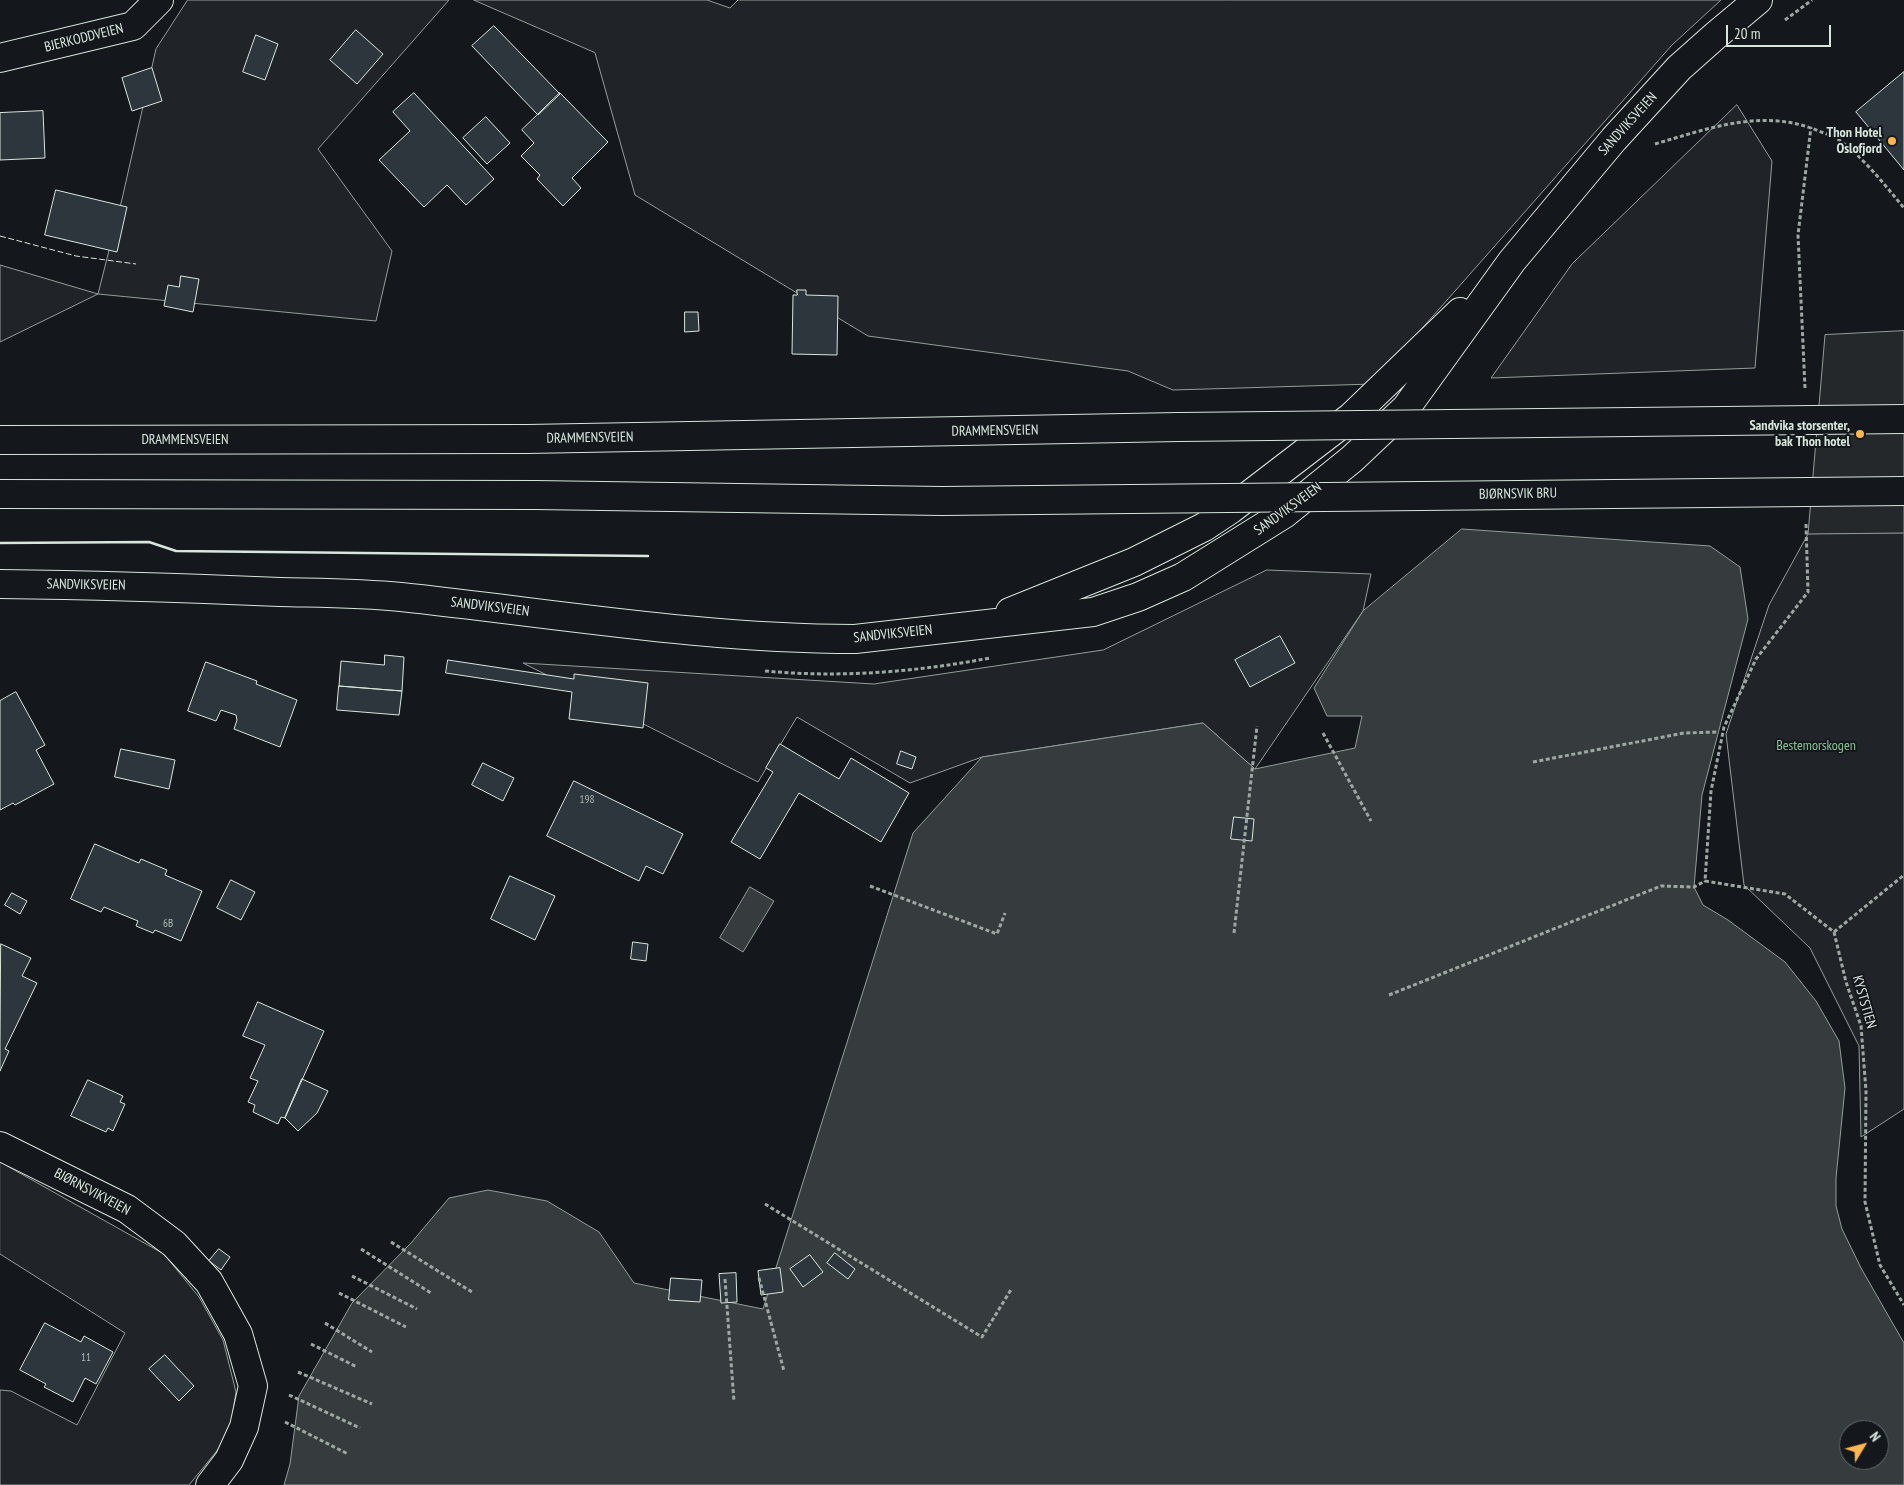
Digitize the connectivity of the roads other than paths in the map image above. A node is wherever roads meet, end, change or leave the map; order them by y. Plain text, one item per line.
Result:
1 (159, 0) edge
2 (1758, 0) edge
3 (0, 58) edge
4 (1512, 262) junction
5 (1904, 418) edge
6 (0, 440) edge
7 (1904, 491) edge
8 (0, 494) edge
9 (0, 584) edge
10 (978, 624) junction
11 (0, 1146) edge
12 (210, 1485) edge

1 - 3 main road, BJERKODDVEIEN
2 - 4 main road, SANDVIKSVEIEN
4 - 10 main road, SANDVIKSVEIEN
4 - 10 main road, SANDVIKSVEIEN
5 - 6 main road, DRAMMENSVEIEN, bridge
7 - 8 main road, BJØRNSVIK BRU, bridge
9 - 10 main road, SANDVIKSVEIEN
11 - 12 main road, BJØRNSVIKVEIEN

